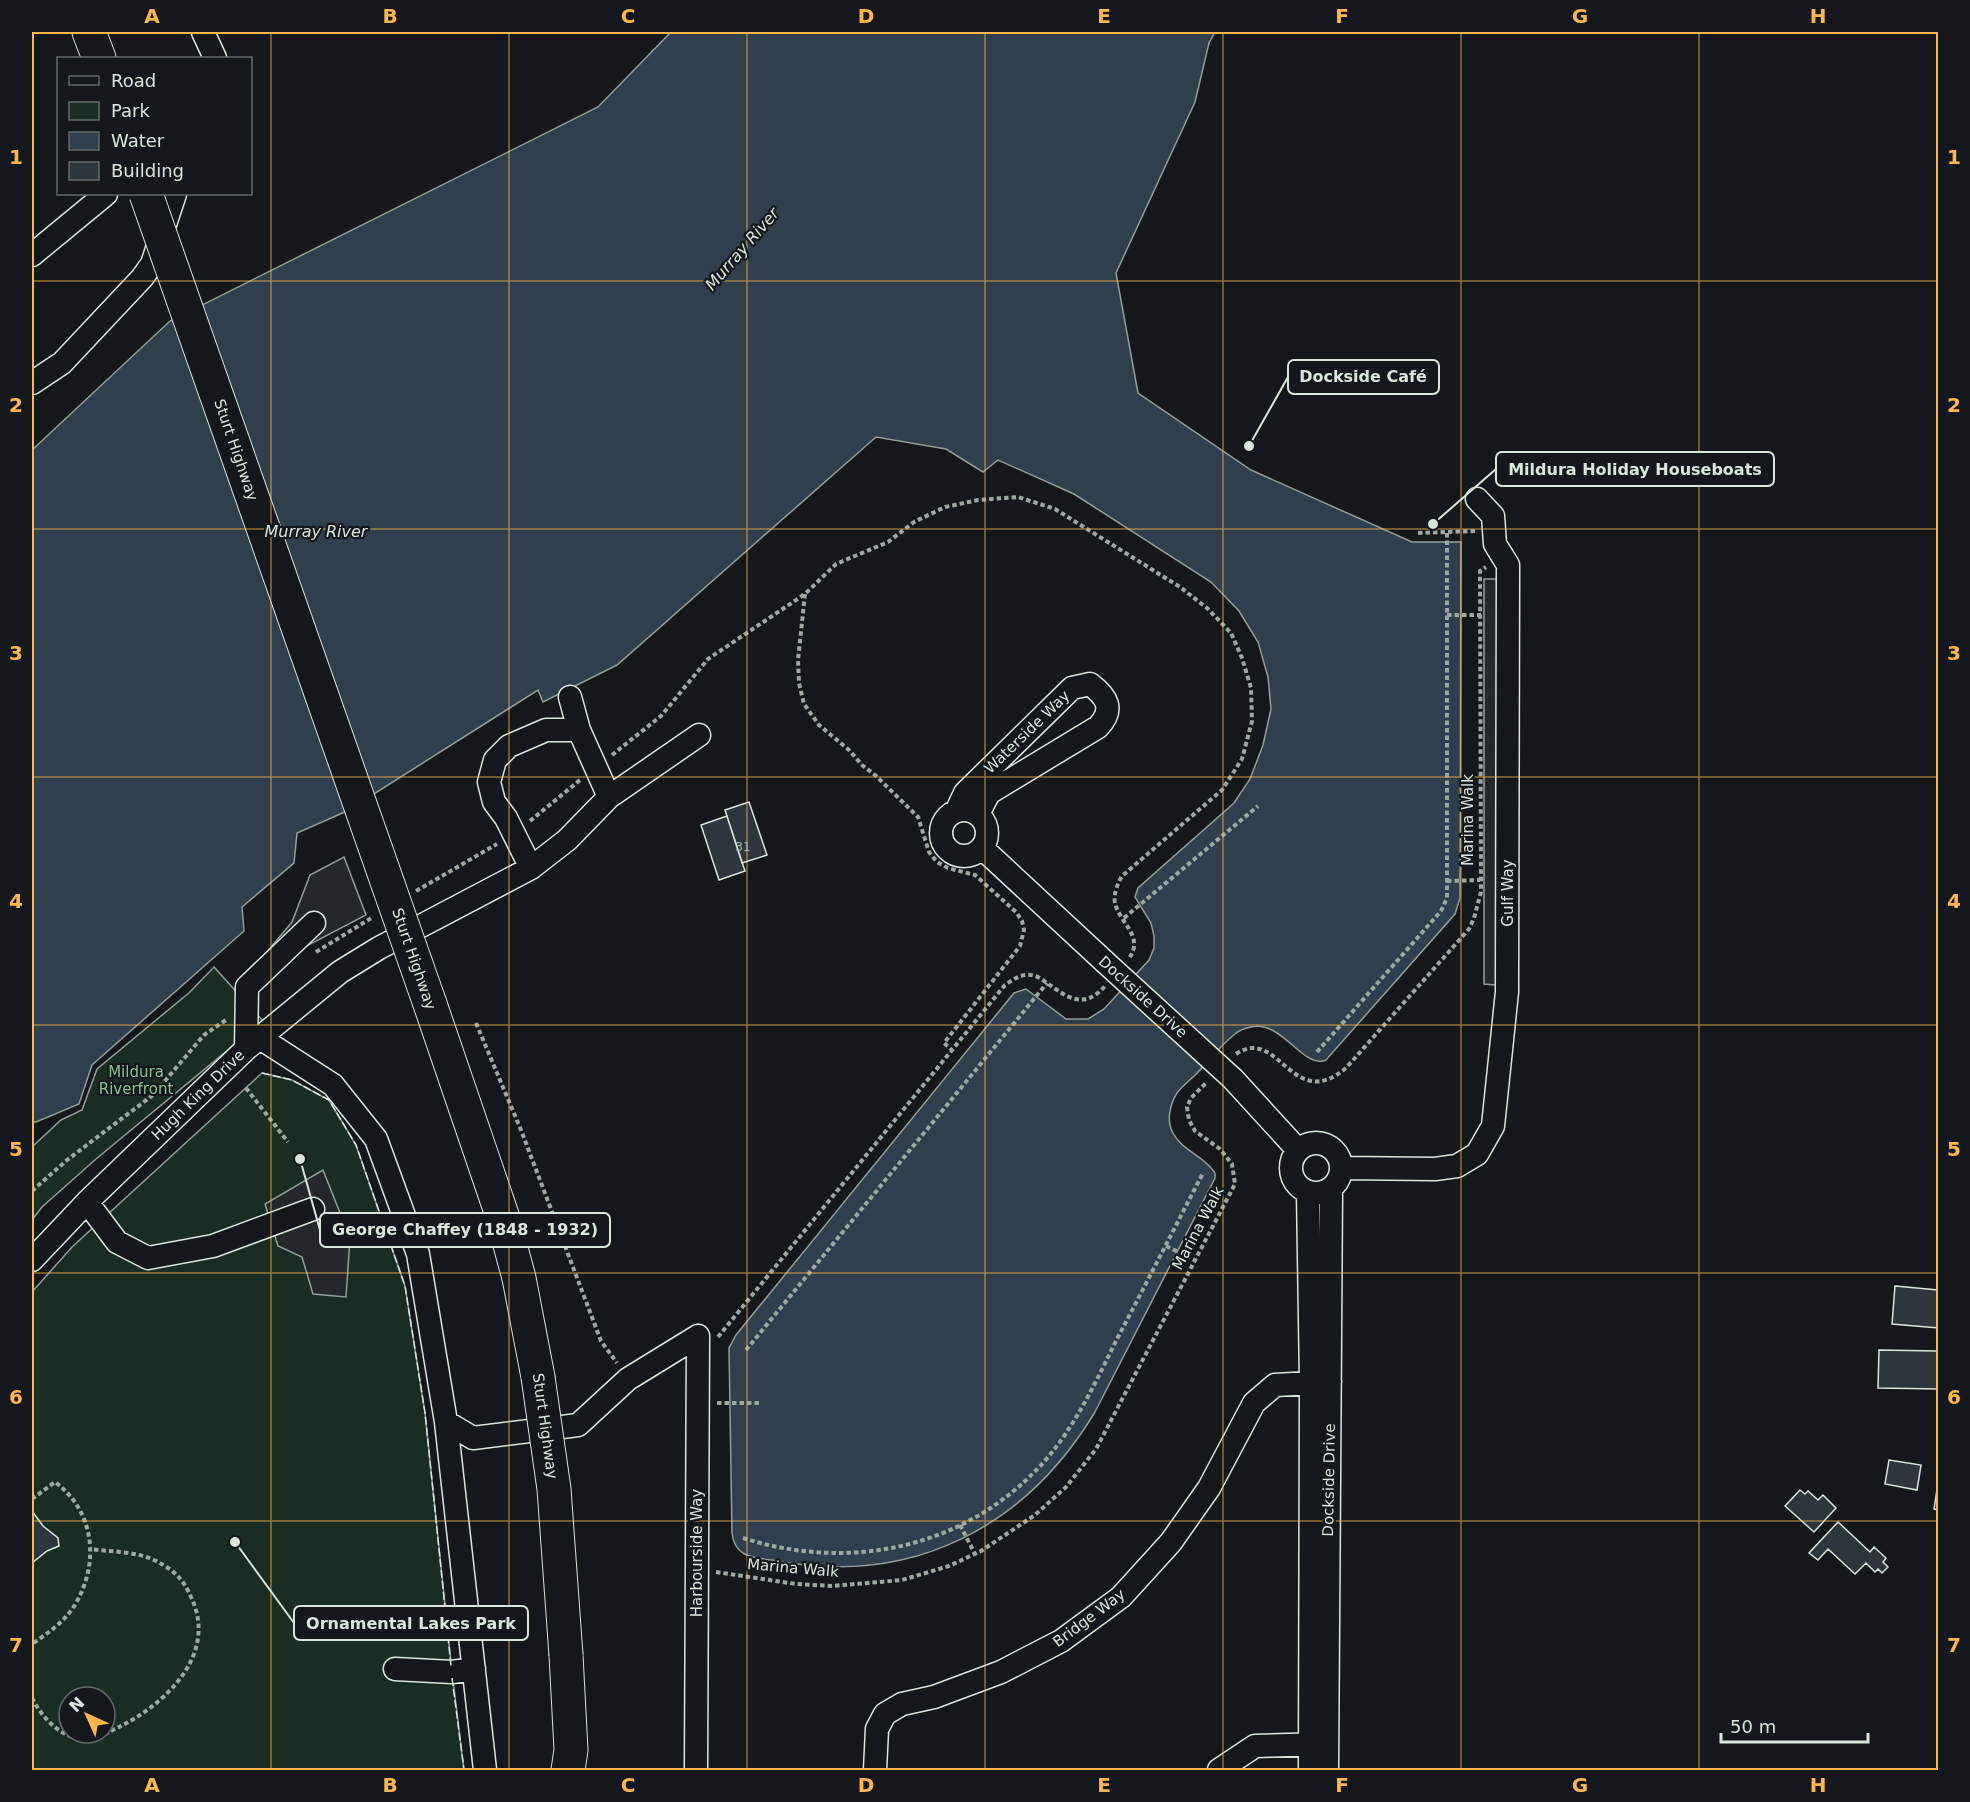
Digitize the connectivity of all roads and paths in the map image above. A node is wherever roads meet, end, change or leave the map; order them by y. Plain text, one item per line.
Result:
1 (89, 32) edge
2 (203, 32) edge
3 (99, 57) edge
4 (215, 57) edge
5 (105, 195) edge
6 (146, 195) edge
7 (175, 195) edge
8 (32, 255) edge
9 (32, 383) edge
10 (1477, 499) dead end
11 (1476, 523) dead end
12 (1447, 532) junction
13 (1418, 533) dead end
14 (1504, 558) junction
15 (805, 594) dead end
16 (1447, 615) junction
17 (1481, 615) junction
18 (570, 697) dead end
19 (579, 730) junction
20 (699, 735) dead end
21 (609, 797) junction
22 (1258, 806) dead end
23 (967, 812) junction
24 (982, 848) junction
25 (531, 868) junction
26 (1480, 880) junction
27 (1447, 881) junction
28 (1124, 918) dead end
29 (314, 923) dead end
30 (1047, 983) dead end
31 (476, 1023) dead end
32 (253, 1043) junction
33 (952, 1050) dead end
34 (1317, 1052) dead end
35 (1233, 1056) dead end
36 (1208, 1081) dead end
37 (246, 1088) dead end
38 (288, 1142) dead end
39 (1298, 1150) junction
40 (1342, 1168) junction
41 (1203, 1173) dead end
42 (1331, 1189) junction
43 (1308, 1192) junction
44 (87, 1202) junction
45 (313, 1209) dead end
46 (1166, 1246) junction
47 (32, 1260) edge
48 (1195, 1260) junction
49 (746, 1350) dead end
50 (627, 1378) junction
51 (1321, 1382) junction
52 (712, 1403) dead end
53 (761, 1403) dead end
54 (446, 1422) junction
55 (32, 1499) edge
56 (960, 1525) junction
57 (743, 1538) dead end
58 (90, 1550) junction
59 (975, 1554) junction
60 (712, 1571) dead end
61 (32, 1644) edge
62 (395, 1669) dead end
63 (474, 1669) junction
64 (32, 1698) edge
65 (1319, 1744) junction
66 (572, 1764) edge
67 (485, 1770) edge
68 (696, 1770) edge
69 (875, 1770) edge
70 (1220, 1770) edge
71 (1311, 1770) edge
72 (1326, 1770) edge

1 - 3 highway
2 - 4 street
5 - 8 street
6 - 66 highway, Sturt Highway, bridge
7 - 9 street
10 - 14 street, Gulf Way
11 - 12 path
12 - 13 path
12 - 16 path
14 - 17 path, Marina Walk
14 - 40 street, Gulf Way
15 - 33 path
16 - 17 path
16 - 27 path
17 - 26 path, Marina Walk
18 - 19 street
19 - 21 street
19 - 25 street
20 - 21 street, Hugh King Drive
21 - 25 street, Hugh King Drive
22 - 28 path
23 - 23 street, Waterside Way
23 - 24 street
23 - 24 street
24 - 39 street, Dockside Drive, bridge
25 - 32 street, Hugh King Drive
26 - 27 path
26 - 35 path, Marina Walk
27 - 34 path
29 - 32 street
30 - 49 path
31 - 50 path
32 - 44 street, Hugh King Drive
32 - 54 street
36 - 48 path, Marina Walk
37 - 38 path
39 - 40 street
39 - 43 street
40 - 42 street
41 - 46 path
42 - 43 street
42 - 51 street, Dockside Drive
43 - 51 street, Dockside Drive
44 - 45 street
44 - 47 street, Hugh King Drive
46 - 48 path
46 - 56 path
48 - 59 path, Marina Walk
50 - 54 street
50 - 68 street, Harbourside Way
51 - 65 street, Dockside Drive
51 - 69 street, Bridge Way
52 - 53 path
54 - 63 street
55 - 58 path
56 - 57 path
56 - 59 path
58 - 61 path
58 - 64 path
59 - 60 path, Marina Walk
62 - 63 street
63 - 67 street
65 - 70 street
65 - 71 street, Dockside Drive
65 - 72 street, Dockside Drive

